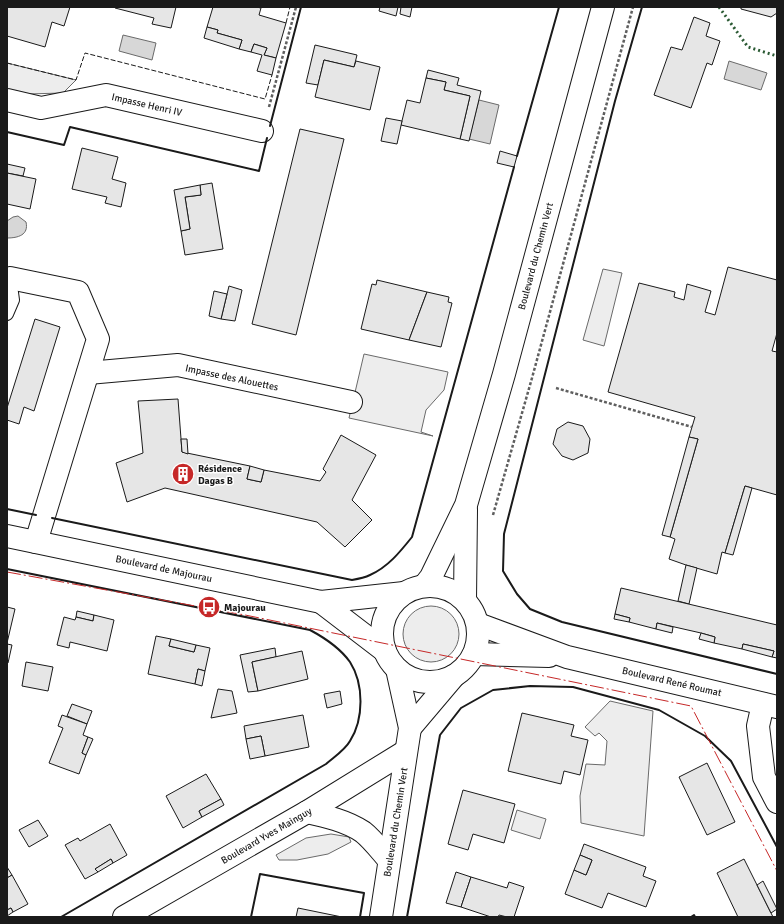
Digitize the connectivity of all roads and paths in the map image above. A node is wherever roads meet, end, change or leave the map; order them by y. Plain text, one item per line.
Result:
1 (296, 7) edge
2 (603, 7) edge
3 (634, 7) edge
4 (7, 100) edge
5 (262, 131) joint
6 (8, 278) edge
7 (7, 314) edge
8 (88, 373) junction
9 (556, 388) dead end
10 (351, 402) dead end
11 (692, 427) dead end
12 (466, 505) junction
13 (491, 520) dead end
14 (7, 536) edge
15 (36, 542) junction
16 (414, 589) junction
17 (465, 600) junction
18 (321, 602) junction
19 (478, 624) junction
20 (385, 650) junction
21 (474, 654) junction
22 (567, 656) junction
23 (397, 669) junction
24 (454, 676) junction
25 (770, 705) edge
26 (410, 728) junction
27 (406, 751) junction
28 (777, 802) edge
29 (307, 812) junction
30 (389, 860) junction
31 (124, 917) edge
32 (381, 917) edge

1 - 5 path
2 - 12 street, Boulevard du Chemin Vert
3 - 13 path
4 - 5 street, Impasse Henri IV
6 - 7 lane
6 - 8 street
8 - 10 street, Impasse des Alouettes
8 - 15 street
9 - 11 path
12 - 16 street, Boulevard du Chemin Vert
12 - 17 street, Boulevard du Chemin Vert
14 - 15 street, Boulevard de Majourau
15 - 18 street, Boulevard de Majourau
16 - 17 street
16 - 18 street, Boulevard de Majourau
16 - 20 street
17 - 19 street
18 - 20 street, Boulevard de Majourau
19 - 21 street
19 - 22 street, Boulevard René Roumat
20 - 23 street
21 - 22 street, Boulevard René Roumat
21 - 24 street
22 - 25 street, Boulevard René Roumat
23 - 24 street
23 - 26 street, Boulevard du Chemin Vert
24 - 26 street
25 - 28 street
26 - 27 street, Boulevard du Chemin Vert
27 - 29 street, Boulevard Yves Mainguy
27 - 30 street, Boulevard du Chemin Vert
29 - 30 street
29 - 31 street, Boulevard Yves Mainguy
30 - 32 street, Boulevard du Chemin Vert

